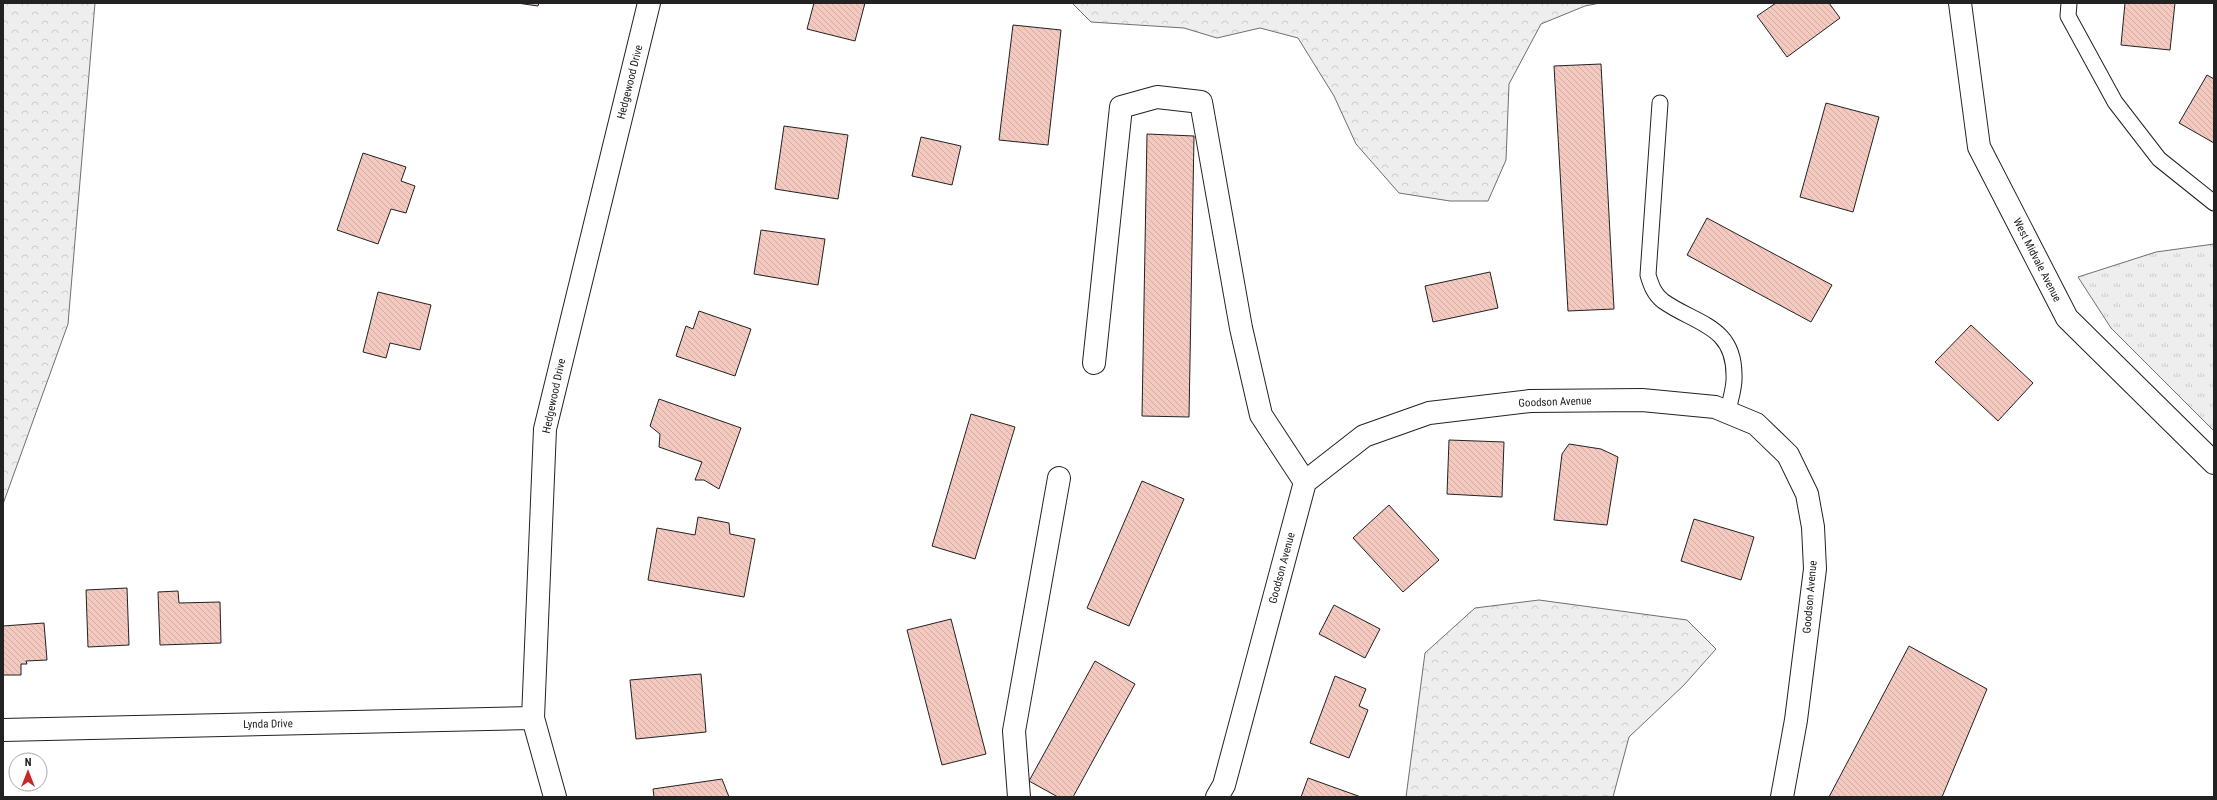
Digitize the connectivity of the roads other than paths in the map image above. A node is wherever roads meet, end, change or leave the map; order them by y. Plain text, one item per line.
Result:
1 (648, 3) edge
2 (1960, 3) edge
3 (2069, 3) edge
4 (1660, 103) dead end
5 (2214, 203) edge
6 (1094, 363) dead end
7 (1728, 412) junction
8 (2214, 463) edge
9 (1058, 478) dead end
10 (1305, 482) junction
11 (534, 718) junction
12 (3, 730) edge
13 (555, 797) edge
14 (1020, 797) edge
15 (1217, 797) edge
16 (1782, 797) edge

1 - 11 street, Hedgewood Drive
2 - 8 street, West Midvale Avenue
3 - 5 lane
4 - 7 lane
6 - 10 street
7 - 10 street, Goodson Avenue
7 - 16 street, Goodson Avenue
9 - 14 street
10 - 15 street, Goodson Avenue
11 - 12 street, Lynda Drive
11 - 13 street, Hedgewood Drive

